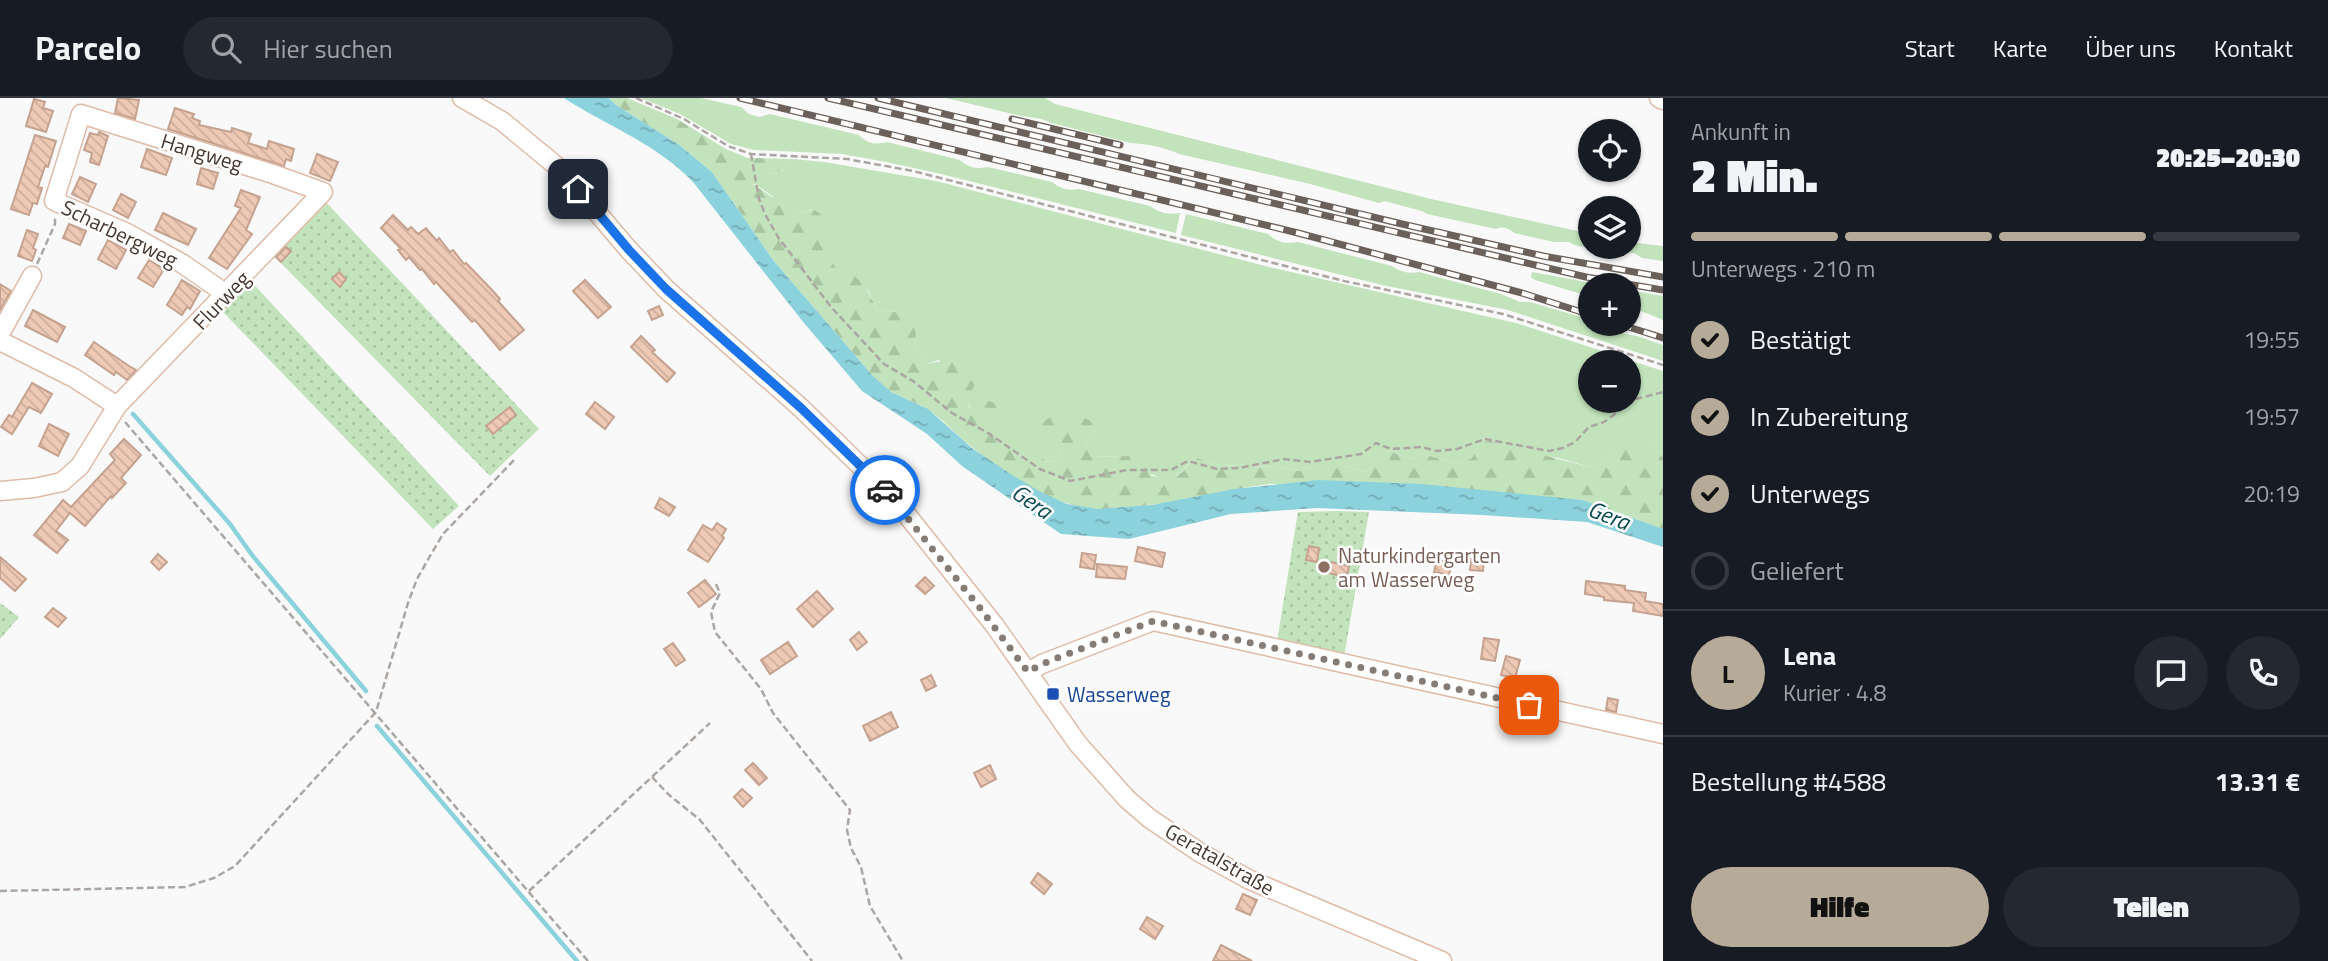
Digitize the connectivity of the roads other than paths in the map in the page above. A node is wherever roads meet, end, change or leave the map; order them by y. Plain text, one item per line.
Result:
1 (462, 98) edge
2 (81, 114) joint
3 (323, 192) joint
4 (32, 276) road end
5 (226, 294) junction
6 (0, 334) edge
7 (0, 341) edge
8 (116, 409) junction
9 (0, 491) edge
10 (1028, 672) junction
11 (1663, 734) edge
12 (1442, 961) edge

1 - 10 street, Geratalstraße
2 - 3 street, Hangweg
2 - 5 street, Scharbergweg
3 - 5 street, Flurweg
4 - 6 street
5 - 8 street, Flurweg
7 - 8 street
8 - 9 street, Flurweg
10 - 11 street
10 - 12 street, Geratalstraße

